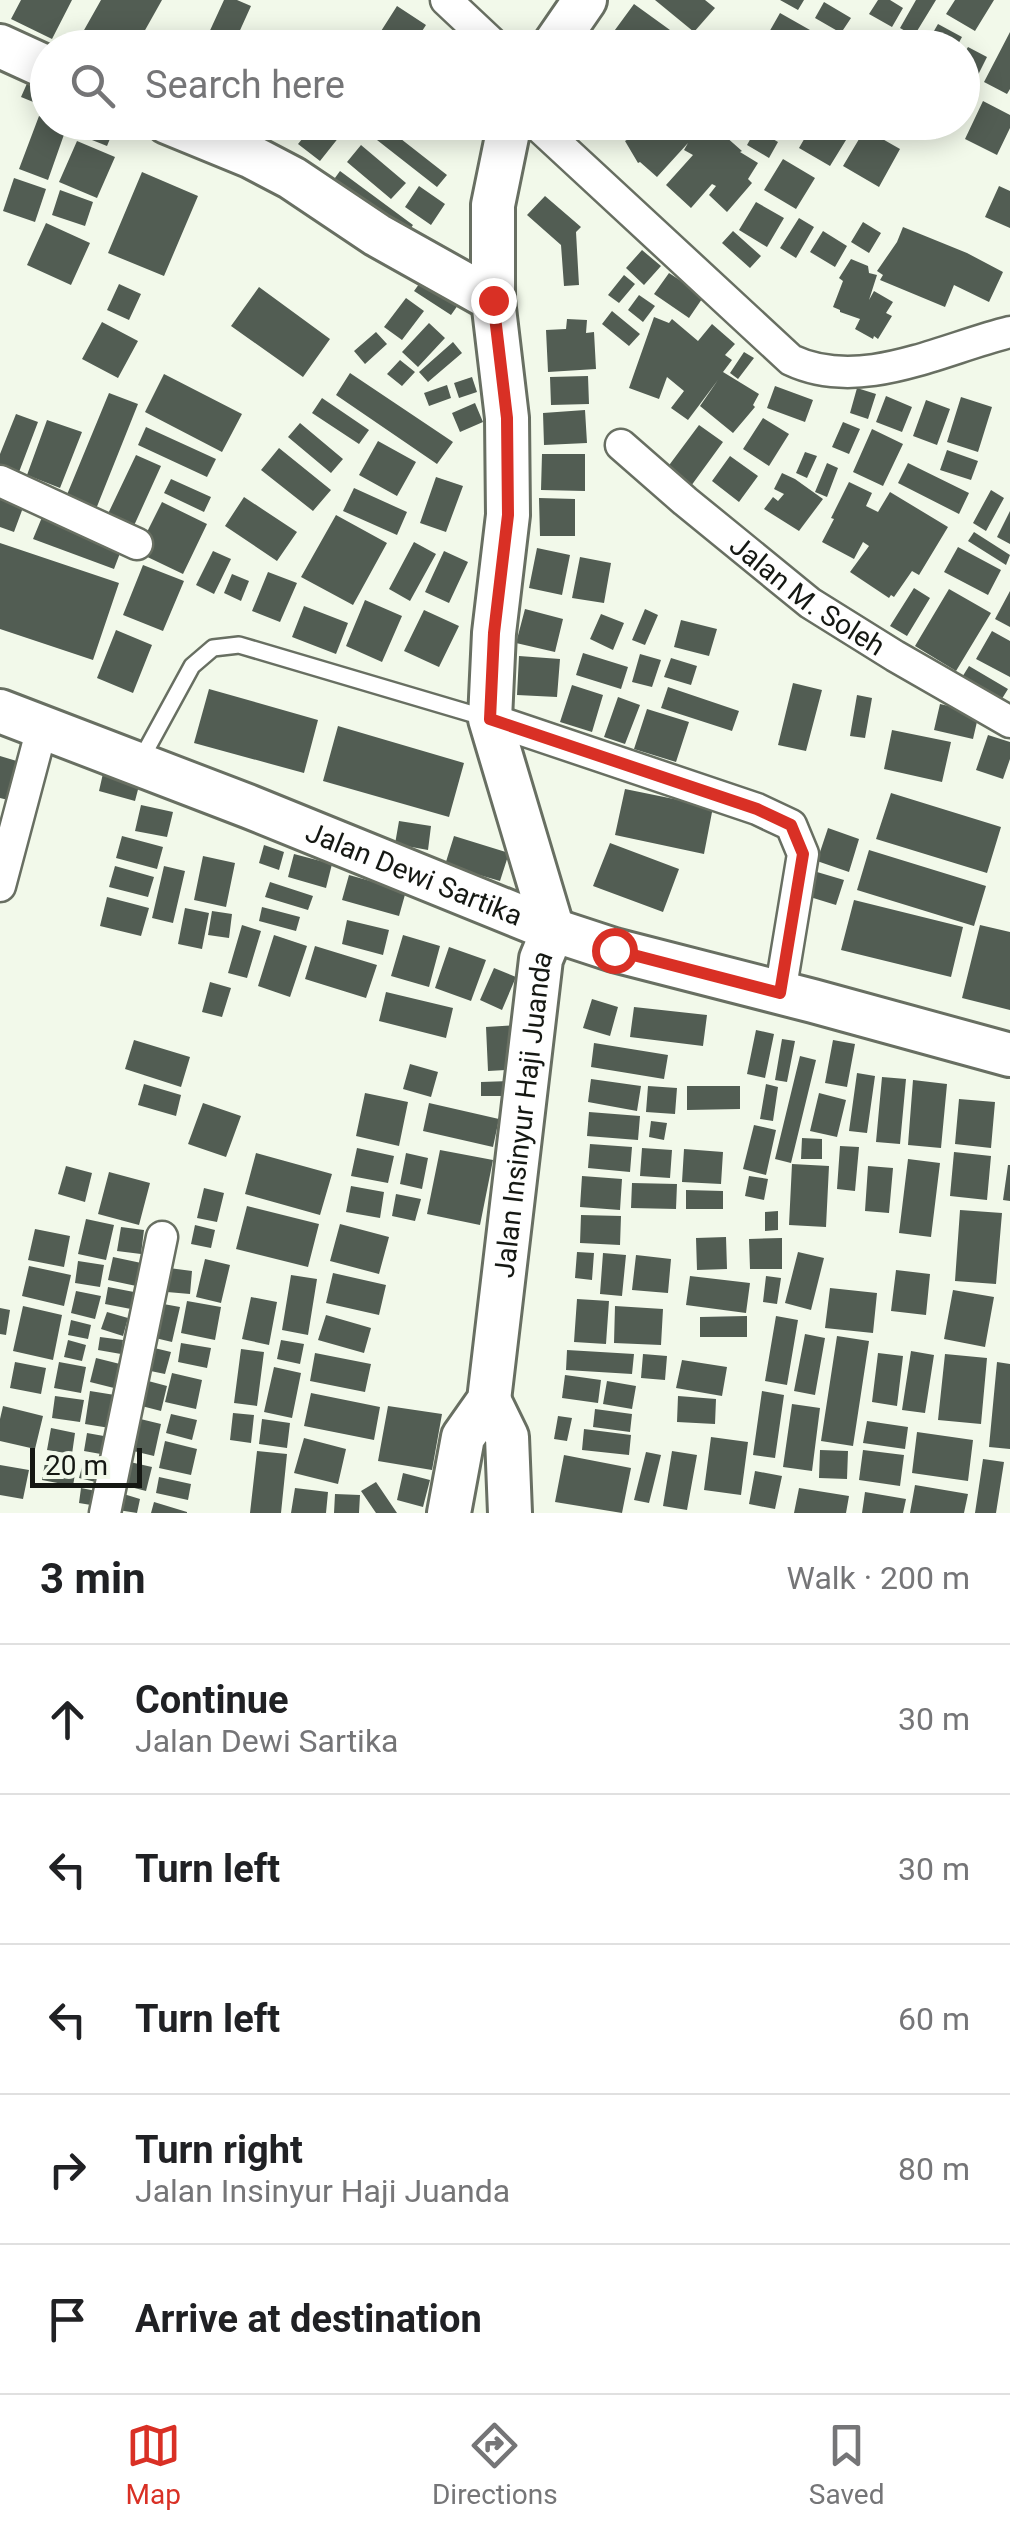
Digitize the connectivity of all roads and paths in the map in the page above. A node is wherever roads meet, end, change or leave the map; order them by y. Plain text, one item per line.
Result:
1 (446, 0) edge
2 (585, 0) edge
3 (478, 30) edge
4 (564, 30) edge
5 (0, 46) edge
6 (30, 60) edge
7 (211, 140) edge
8 (506, 140) edge
9 (553, 140) edge
10 (493, 300) junction
11 (1010, 332) edge
12 (621, 445) dead end
13 (0, 481) edge
14 (136, 544) dead end
15 (0, 711) edge
16 (490, 719) junction
17 (1010, 722) edge
18 (42, 728) junction
19 (138, 765) junction
20 (0, 886) edge
21 (553, 930) junction
22 (780, 993) junction
23 (1010, 1055) edge
24 (162, 1237) dead end
25 (488, 1400) junction
26 (105, 1513) edge
27 (448, 1513) edge
28 (510, 1513) edge

1 - 3 street
2 - 4 street
5 - 6 street
7 - 10 street
8 - 10 street, Jalan Insinyur Haji Juanda
9 - 11 street
10 - 16 street, Jalan Insinyur Haji Juanda
12 - 17 street, Jalan M. Soleh
13 - 14 street
15 - 18 street, Jalan Dewi Sartika
16 - 19 lane
16 - 21 street, Jalan Insinyur Haji Juanda
16 - 22 street
18 - 19 street, Jalan Dewi Sartika
18 - 20 street
19 - 21 street, Jalan Dewi Sartika
21 - 22 street, Jalan Dewi Sartika
21 - 25 street, Jalan Insinyur Haji Juanda
22 - 23 street, Jalan Dewi Sartika
24 - 26 street
25 - 27 street, Jalan Insinyur Haji Juanda
25 - 28 street, Jalan Insinyur Haji Juanda

